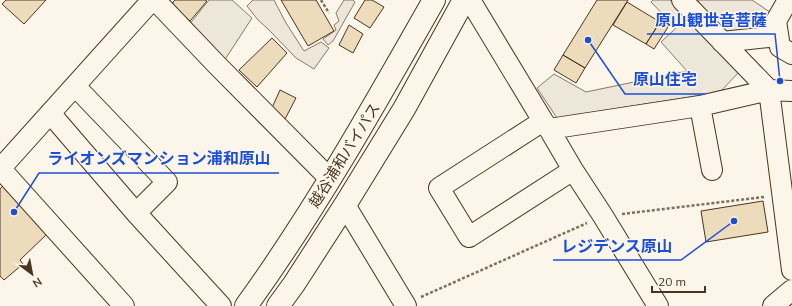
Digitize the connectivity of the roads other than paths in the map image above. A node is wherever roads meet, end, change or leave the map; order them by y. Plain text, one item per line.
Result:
1 (152, 0) edge
2 (155, 0) edge
3 (434, 0) edge
4 (464, 0) edge
5 (470, 0) edge
6 (682, 0) edge
7 (788, 0) edge
8 (778, 36) junction
9 (722, 42) junction
10 (792, 54) edge
11 (75, 86) junction
12 (769, 90) junction
13 (792, 90) edge
14 (700, 106) junction
15 (50, 113) junction
16 (546, 125) junction
17 (0, 168) edge
18 (573, 170) junction
19 (712, 170) dead end
20 (330, 179) junction
21 (787, 194) edge
22 (345, 204) junction
23 (136, 213) junction
24 (792, 270) edge
25 (792, 290) edge
26 (405, 305) edge
27 (124, 306) edge
28 (221, 306) edge
29 (246, 306) edge
30 (278, 306) edge
31 (658, 306) edge
32 (773, 306) edge

1 - 11 street
2 - 20 street
3 - 20 highway, 越谷浦和バイパス
4 - 22 highway, 越谷浦和バイパス
5 - 16 street
6 - 9 street
7 - 8 street
8 - 9 street
8 - 10 street
9 - 12 street
11 - 15 street
11 - 23 street
12 - 13 street
12 - 14 street
12 - 21 street
14 - 16 street
14 - 19 street
15 - 17 street
15 - 23 street
16 - 18 street
16 - 18 street
17 - 27 street
18 - 31 street
20 - 29 highway, 越谷浦和バイパス
21 - 24 street
22 - 26 street
22 - 30 highway, 越谷浦和バイパス
23 - 28 street
25 - 32 street

